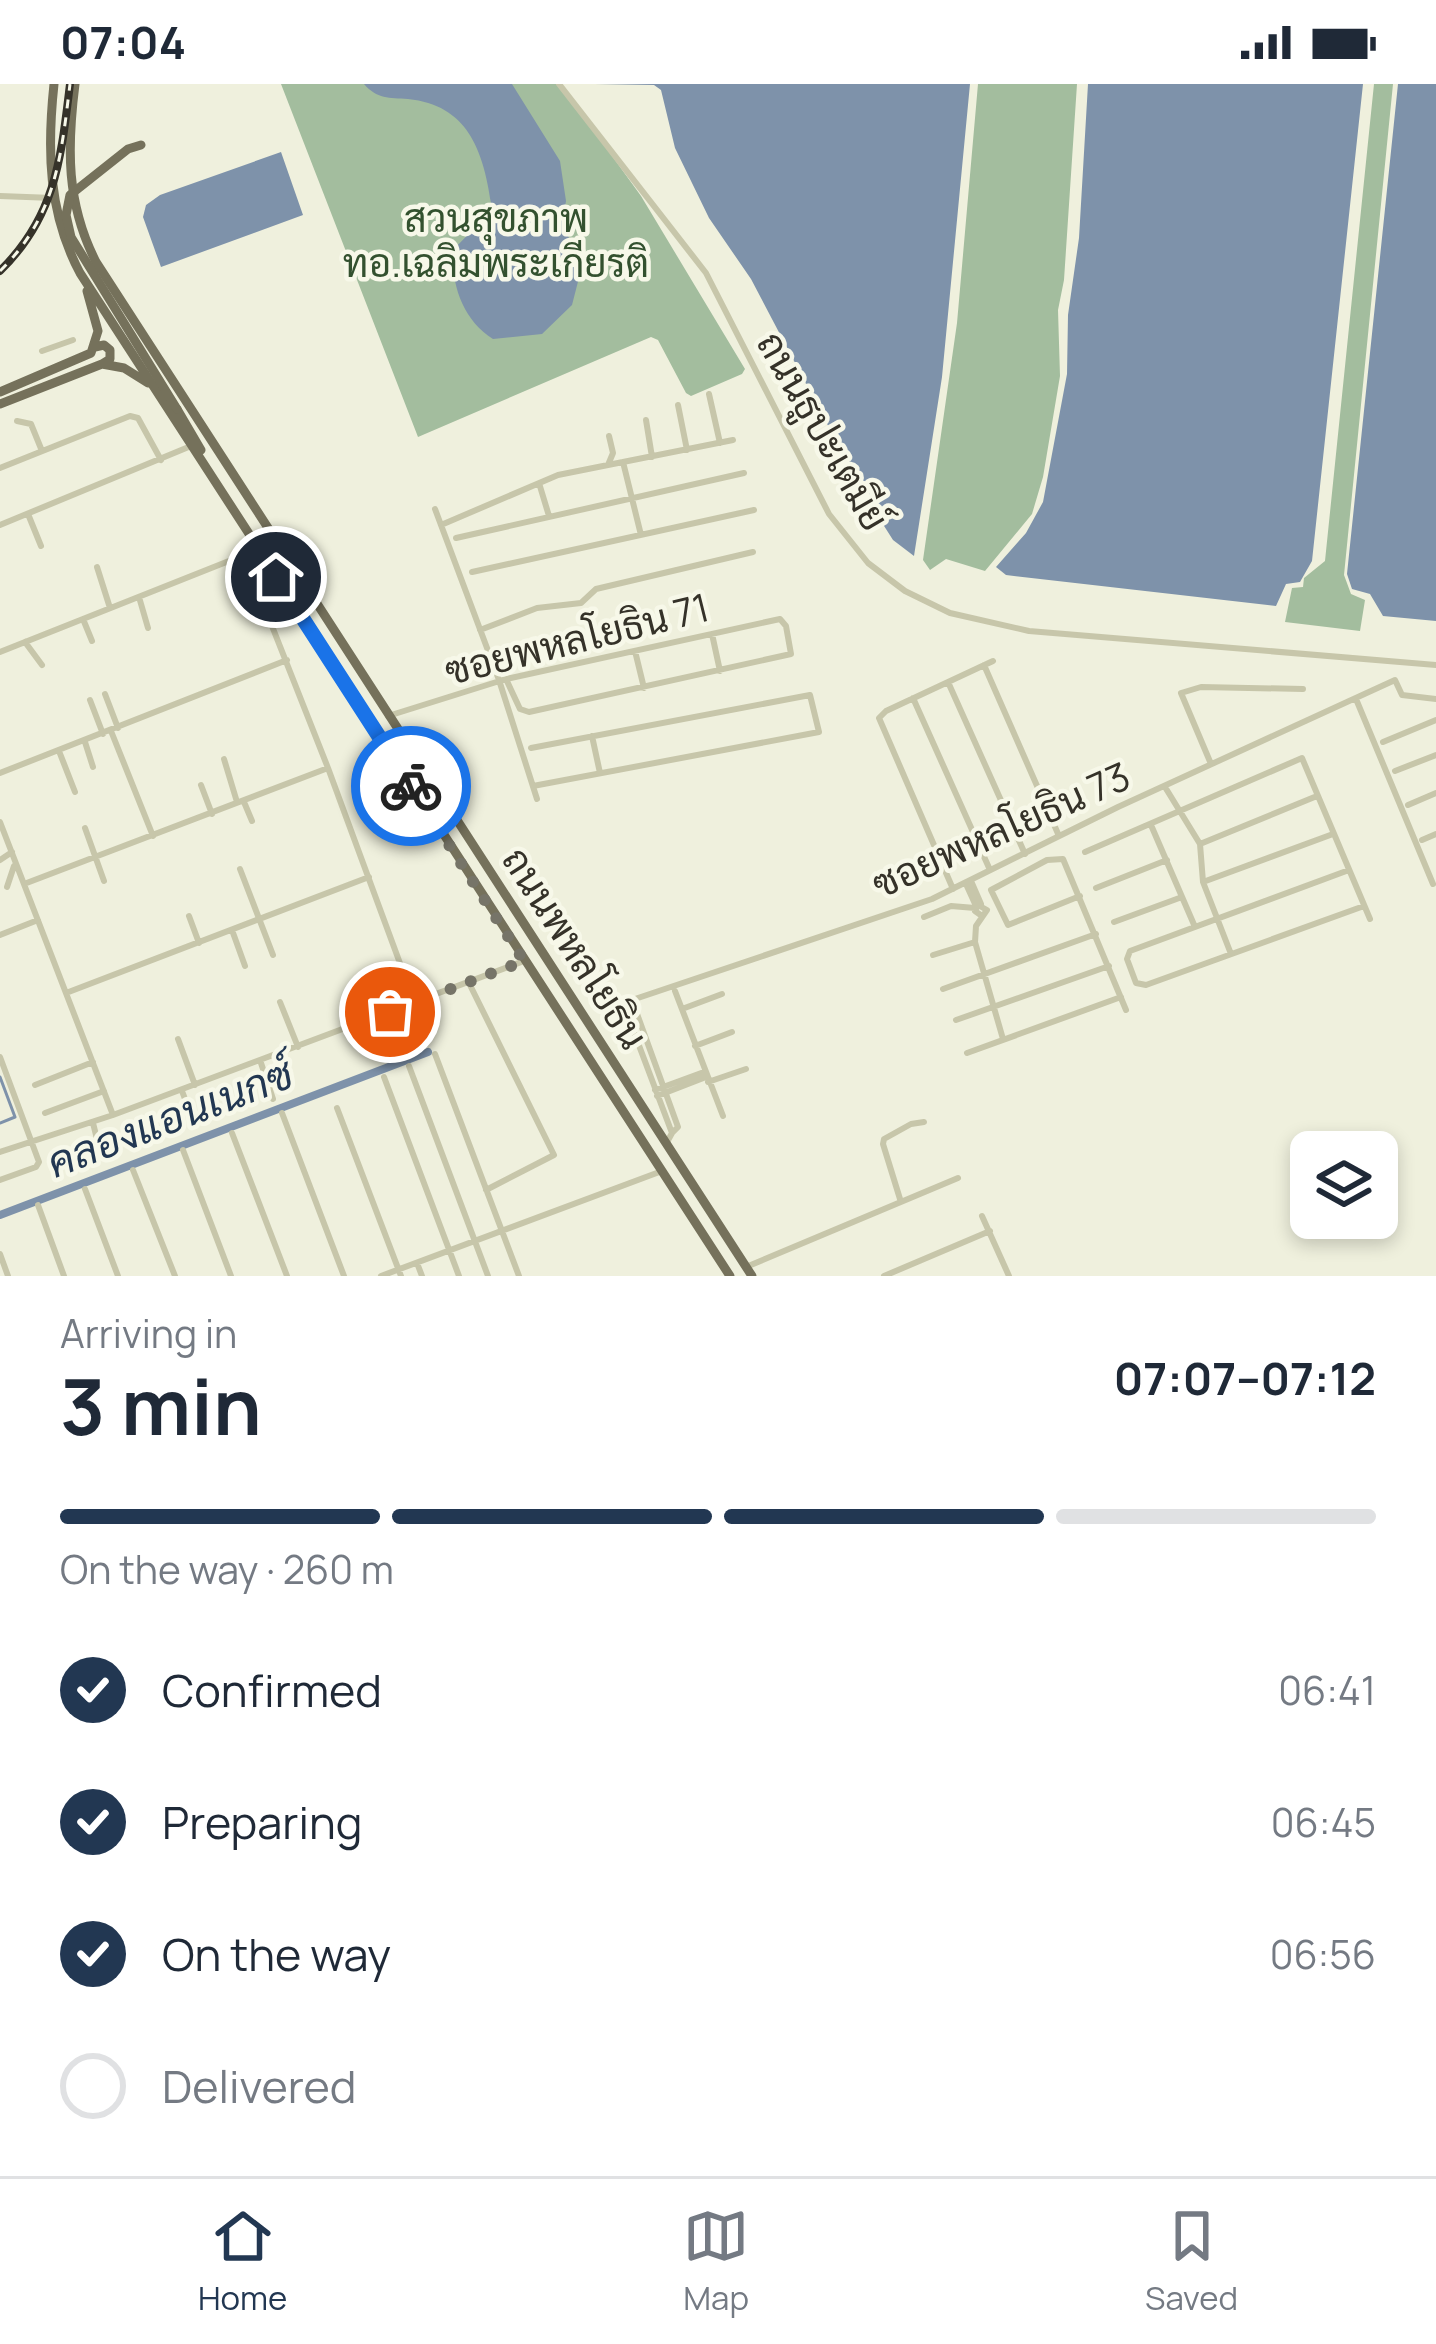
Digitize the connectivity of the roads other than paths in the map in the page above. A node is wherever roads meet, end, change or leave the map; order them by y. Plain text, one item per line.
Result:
1 (54, 84) edge
2 (75, 84) edge
3 (559, 84) edge
4 (141, 145) dead end
5 (0, 196) edge
6 (53, 198) junction
7 (84, 280) junction
8 (73, 340) dead end
9 (95, 347) junction
10 (42, 351) dead end
11 (102, 364) junction
12 (152, 386) junction
13 (0, 392) edge
14 (709, 394) dead end
15 (0, 404) edge
16 (678, 405) dead end
17 (646, 420) dead end
18 (17, 421) dead end
19 (609, 436) dead end
20 (734, 440) dead end
21 (720, 443) junction
22 (192, 446) junction
23 (687, 450) junction
24 (42, 451) junction
25 (652, 457) junction
26 (161, 460) junction
27 (623, 462) junction
28 (608, 465) junction
29 (0, 468) edge
30 (209, 472) junction
31 (744, 473) dead end
32 (539, 483) junction
33 (632, 498) junction
34 (434, 509) dead end
35 (754, 510) dead end
36 (28, 514) junction
37 (549, 516) junction
38 (0, 525) edge
39 (441, 525) junction
40 (641, 535) junction
41 (274, 538) junction
42 (456, 538) dead end
43 (41, 546) dead end
44 (256, 546) junction
45 (753, 552) dead end
46 (244, 555) junction
47 (97, 567) dead end
48 (472, 572) dead end
49 (139, 597) junction
50 (110, 608) junction
51 (83, 619) junction
52 (148, 628) dead end
53 (480, 630) junction
54 (712, 634) junction
55 (25, 641) junction
56 (92, 641) dead end
57 (635, 650) junction
58 (0, 652) edge
59 (287, 660) junction
60 (42, 665) dead end
61 (1436, 665) edge
62 (720, 671) junction
63 (502, 680) junction
64 (948, 682) junction
65 (644, 688) junction
66 (1303, 689) dead end
67 (105, 694) dead end
68 (913, 698) junction
69 (1356, 698) junction
70 (1436, 699) edge
71 (90, 700) dead end
72 (388, 716) junction
73 (1436, 720) edge
74 (110, 731) junction
75 (592, 736) junction
76 (84, 741) junction
77 (1383, 742) dead end
78 (531, 748) dead end
79 (59, 750) junction
80 (1436, 755) edge
81 (224, 760) dead end
82 (1212, 765) junction
83 (93, 767) dead end
84 (328, 768) junction
85 (1396, 772) dead end
86 (0, 773) edge
87 (600, 773) junction
88 (202, 785) dead end
89 (532, 786) junction
90 (1165, 786) junction
91 (75, 792) dead end
92 (1436, 793) edge
93 (1318, 796) junction
94 (537, 799) dead end
95 (241, 802) junction
96 (1408, 805) dead end
97 (1179, 812) junction
98 (212, 814) junction
99 (252, 821) dead end
100 (0, 822) edge
101 (1151, 825) junction
102 (85, 828) dead end
103 (1334, 834) junction
104 (1436, 834) edge
105 (153, 836) junction
106 (1059, 836) junction
107 (1422, 840) dead end
108 (1200, 844) junction
109 (1084, 852) dead end
110 (12, 853) junction
111 (1024, 854) junction
112 (95, 858) junction
113 (0, 860) edge
114 (1167, 860) junction
115 (16, 863) junction
116 (240, 869) dead end
117 (1348, 869) junction
118 (991, 872) junction
119 (369, 877) junction
120 (104, 881) dead end
121 (968, 882) junction
122 (1203, 882) junction
123 (24, 884) junction
124 (1433, 884) dead end
125 (7, 886) dead end
126 (1096, 888) dead end
127 (953, 889) junction
128 (1080, 896) junction
129 (1182, 897) junction
130 (996, 903) junction
131 (1364, 906) junction
132 (980, 909) junction
133 (189, 916) dead end
134 (924, 917) dead end
135 (259, 919) junction
136 (1219, 919) junction
137 (1370, 919) dead end
138 (38, 920) junction
139 (1114, 922) dead end
140 (1195, 927) junction
141 (232, 931) junction
142 (1096, 934) junction
143 (0, 935) edge
144 (975, 942) junction
145 (199, 943) junction
146 (1231, 953) junction
147 (933, 955) dead end
148 (273, 956) dead end
149 (524, 961) junction
150 (245, 966) dead end
151 (551, 966) junction
152 (1109, 966) junction
153 (985, 975) junction
154 (537, 980) junction
155 (469, 983) junction
156 (943, 989) dead end
157 (675, 991) dead end
158 (66, 993) junction
159 (722, 994) dead end
160 (1120, 997) junction
161 (632, 1000) junction
162 (280, 1002) dead end
163 (415, 1004) junction
164 (993, 1007) junction
165 (682, 1009) junction
166 (1126, 1010) dead end
167 (956, 1020) dead end
168 (366, 1022) junction
169 (732, 1032) dead end
170 (178, 1039) dead end
171 (1004, 1039) junction
172 (695, 1046) junction
173 (298, 1047) junction
174 (376, 1051) dead end
175 (967, 1053) dead end
176 (435, 1054) dead end
177 (0, 1057) edge
178 (92, 1061) junction
179 (260, 1061) junction
180 (410, 1066) dead end
181 (746, 1069) dead end
182 (384, 1077) dead end
183 (706, 1077) junction
184 (35, 1085) dead end
185 (195, 1085) junction
186 (666, 1089) junction
187 (182, 1090) junction
188 (5, 1091) edge
189 (104, 1091) junction
190 (656, 1093) junction
191 (274, 1099) dead end
192 (337, 1108) dead end
193 (45, 1113) dead end
194 (282, 1113) dead end
195 (113, 1115) junction
196 (191, 1115) dead end
197 (723, 1116) dead end
198 (93, 1123) junction
199 (924, 1123) dead end
200 (232, 1133) dead end
201 (672, 1133) junction
202 (32, 1140) junction
203 (666, 1144) junction
204 (182, 1150) dead end
205 (100, 1151) dead end
206 (0, 1152) edge
207 (133, 1170) dead end
208 (662, 1171) junction
209 (958, 1178) dead end
210 (0, 1180) edge
211 (85, 1189) dead end
212 (486, 1190) junction
213 (900, 1199) junction
214 (38, 1205) dead end
215 (982, 1216) dead end
216 (501, 1231) junction
217 (990, 1231) junction
218 (474, 1241) junction
219 (449, 1250) junction
220 (0, 1254) edge
221 (417, 1262) junction
222 (749, 1271) edge
223 (400, 1273) edge
224 (8, 1276) edge
225 (64, 1276) edge
226 (118, 1276) edge
227 (175, 1276) edge
228 (231, 1276) edge
229 (287, 1276) edge
230 (344, 1276) edge
231 (381, 1276) edge
232 (422, 1276) edge
233 (459, 1276) edge
234 (488, 1276) edge
235 (519, 1276) edge
236 (730, 1276) edge
237 (884, 1276) edge
238 (1008, 1276) edge

1 - 6 main road, ถนนพหลโยธิน
2 - 41 main road, ถนนพหลโยธิน
3 - 61 street, ถนนธูปะเตมีย์
4 - 30 main road, bridge
5 - 6 street
6 - 7 main road, ถนนพหลโยธิน
7 - 9 main road
7 - 12 main road, ถนนพหลโยธิน
8 - 10 street
9 - 11 main road
9 - 13 main road
11 - 12 main road
11 - 15 main road
12 - 22 main road, ถนนพหลโยธิน
14 - 21 street
16 - 23 street
17 - 25 street
18 - 24 street
19 - 28 street
20 - 21 street
21 - 23 street
22 - 26 street
22 - 30 main road, ถนนพหลโยธิน
23 - 25 street
24 - 26 street
24 - 29 street
25 - 27 street
26 - 36 street
27 - 28 street
27 - 33 street
28 - 32 street
30 - 44 main road, ถนนพหลโยธิน
31 - 33 street
32 - 37 street
32 - 39 street
33 - 37 street
33 - 40 street
34 - 39 street
35 - 40 street
36 - 38 street
36 - 43 street
37 - 42 street
39 - 53 street
40 - 48 street
41 - 44 main road
41 - 72 main road, ถนนพหลโยธิน
44 - 46 street
44 - 149 main road, ถนนพหลโยธิน
45 - 53 street
46 - 49 street
46 - 59 street
47 - 50 street
49 - 50 street
49 - 52 street
50 - 51 street
51 - 55 street
51 - 56 street
53 - 63 street
54 - 57 street, ซอยพหลโยธิน 71
54 - 62 street
54 - 62 street, ซอยพหลโยธิน 71
55 - 58 street
55 - 60 street
57 - 63 street, ซอยพหลโยธิน 71
57 - 65 street
59 - 74 street
59 - 84 street
62 - 65 street
63 - 65 street
63 - 72 street, ซอยพหลโยธิน 71
63 - 89 street
64 - 68 street
64 - 106 street
64 - 111 street
66 - 82 street
67 - 74 street
68 - 118 street
68 - 127 street
69 - 70 street, ซอยพหลโยธิน 73
69 - 82 street, ซอยพหลโยธิน 73
69 - 124 street
71 - 74 street
72 - 151 main road, ถนนพหลโยธิน
73 - 77 street
74 - 76 street
74 - 105 street
75 - 78 street
75 - 87 street
75 - 87 street
76 - 79 street
76 - 83 street
79 - 86 street
79 - 91 street
80 - 85 street
81 - 95 street
82 - 90 street, ซอยพหลโยธิน 73
84 - 95 street
84 - 119 street
87 - 89 street
88 - 98 street
89 - 94 street
90 - 97 street
90 - 106 street, ซอยพหลโยธิน 73
92 - 96 street
93 - 97 street
93 - 103 street
93 - 108 street
95 - 98 street
95 - 99 street
97 - 101 street
97 - 108 street
98 - 105 street
100 - 110 street
101 - 109 street
101 - 114 street
102 - 112 street
103 - 117 street
103 - 122 street
104 - 107 street
105 - 112 street
106 - 111 street, ซอยพหลโยธิน 73
108 - 122 street
110 - 113 street
110 - 115 street
111 - 118 street, ซอยพหลโยธิน 73
112 - 120 street
112 - 123 street
114 - 126 street
114 - 129 street
115 - 123 street
115 - 125 street
116 - 135 street
117 - 131 street
117 - 136 street
118 - 121 street, ซอยพหลโยธิน 73
119 - 135 street
119 - 163 street
121 - 127 street, ซอยพหลโยธิน 73
121 - 132 street
122 - 136 street
123 - 138 street
127 - 161 street, ซอยพหลโยธิน 73
128 - 130 street
128 - 130 street
128 - 142 street
129 - 139 street
129 - 140 street
130 - 132 street
131 - 137 street
131 - 146 street
132 - 134 street
132 - 144 street
133 - 145 street
135 - 141 street
135 - 148 street
136 - 140 street
136 - 146 street
138 - 143 street
138 - 158 street
140 - 146 street
141 - 145 street
141 - 150 street
142 - 152 street
142 - 153 street
144 - 147 street
144 - 153 street
145 - 158 street
149 - 154 main road, ถนนพหลโยธิน
149 - 155 street
151 - 154 main road
151 - 203 main road, ถนนพหลโยธิน
152 - 160 street
152 - 164 street
153 - 156 street
153 - 164 street
154 - 208 main road, ถนนพหลโยธิน
155 - 163 street
155 - 212 street
157 - 165 street
158 - 178 street
159 - 165 street
160 - 166 street
160 - 171 street
161 - 186 street
161 - 190 street
162 - 173 street
163 - 168 street
164 - 167 street
164 - 171 street
165 - 172 street
168 - 173 street
168 - 174 street
169 - 172 street
170 - 185 street
171 - 175 street
172 - 183 street
173 - 179 street
176 - 212 street
177 - 188 street
178 - 184 street
178 - 189 street
179 - 185 street
179 - 191 street
180 - 218 street
181 - 183 street
182 - 219 street
183 - 186 street
183 - 197 street
185 - 187 street
186 - 190 street
186 - 201 street
187 - 195 street
187 - 196 street
188 - 202 street
189 - 193 street
189 - 195 street
190 - 201 street
192 - 223 street
194 - 230 street
195 - 198 street
198 - 202 street
198 - 205 street
199 - 213 street
200 - 229 street
201 - 203 street
202 - 206 street
202 - 210 street
203 - 222 main road, ถนนพหลโยธิน
204 - 228 street
207 - 227 street
208 - 216 street
208 - 236 main road, ถนนพหลโยธิน
209 - 213 street
211 - 226 street
212 - 216 street
213 - 222 street
214 - 225 street
215 - 217 street
216 - 218 street
216 - 235 street
217 - 237 street
217 - 238 street
218 - 219 street
218 - 234 street
219 - 221 street
219 - 233 street
220 - 224 street
221 - 223 street
221 - 232 street
223 - 231 street

